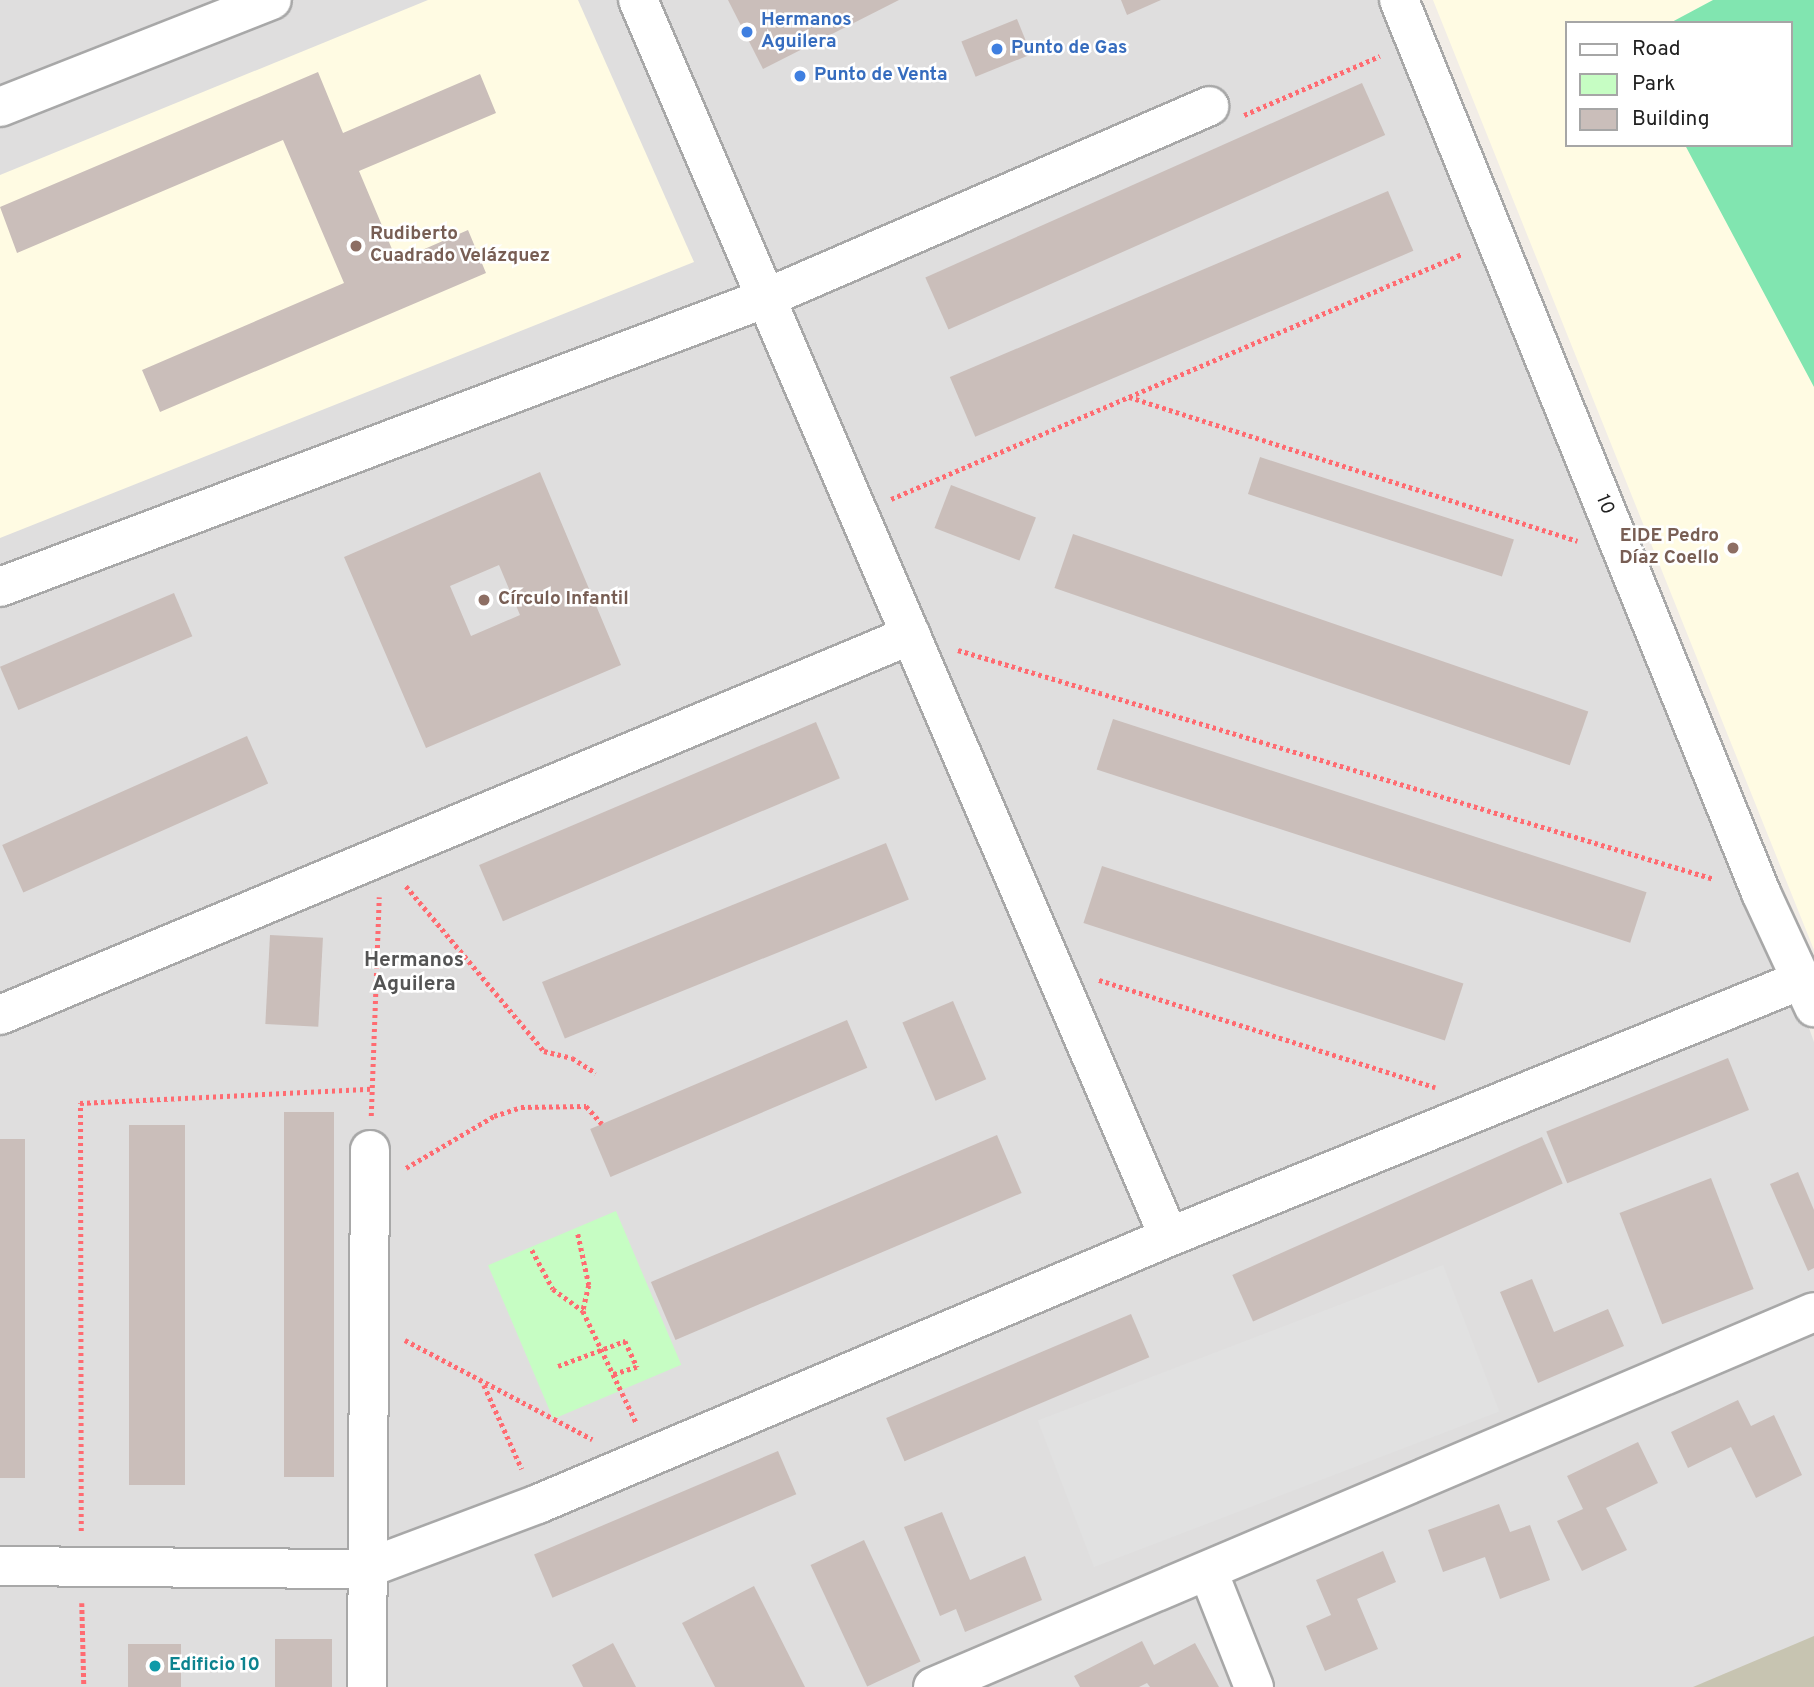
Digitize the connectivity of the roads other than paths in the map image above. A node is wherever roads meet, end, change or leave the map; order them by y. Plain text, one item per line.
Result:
1 (272, 0) edge
2 (638, 0) edge
3 (1399, 0) edge
4 (1209, 106) dead end
5 (0, 107) edge
6 (766, 298) junction
7 (0, 587) edge
8 (911, 635) junction
9 (1808, 993) edge
10 (0, 1015) edge
11 (370, 1150) road end
12 (1169, 1237) junction
13 (1814, 1312) edge
14 (0, 1566) edge
15 (365, 1569) junction
16 (1208, 1571) junction
17 (368, 1687) edge
18 (933, 1687) edge
19 (1254, 1687) edge

1 - 5 street
2 - 6 street
3 - 9 street, 10
4 - 6 street
6 - 7 street
6 - 8 street
8 - 10 street
8 - 12 street
9 - 12 street
11 - 15 street
12 - 15 street
13 - 16 street
14 - 15 street
15 - 17 street
16 - 18 street
16 - 19 street

